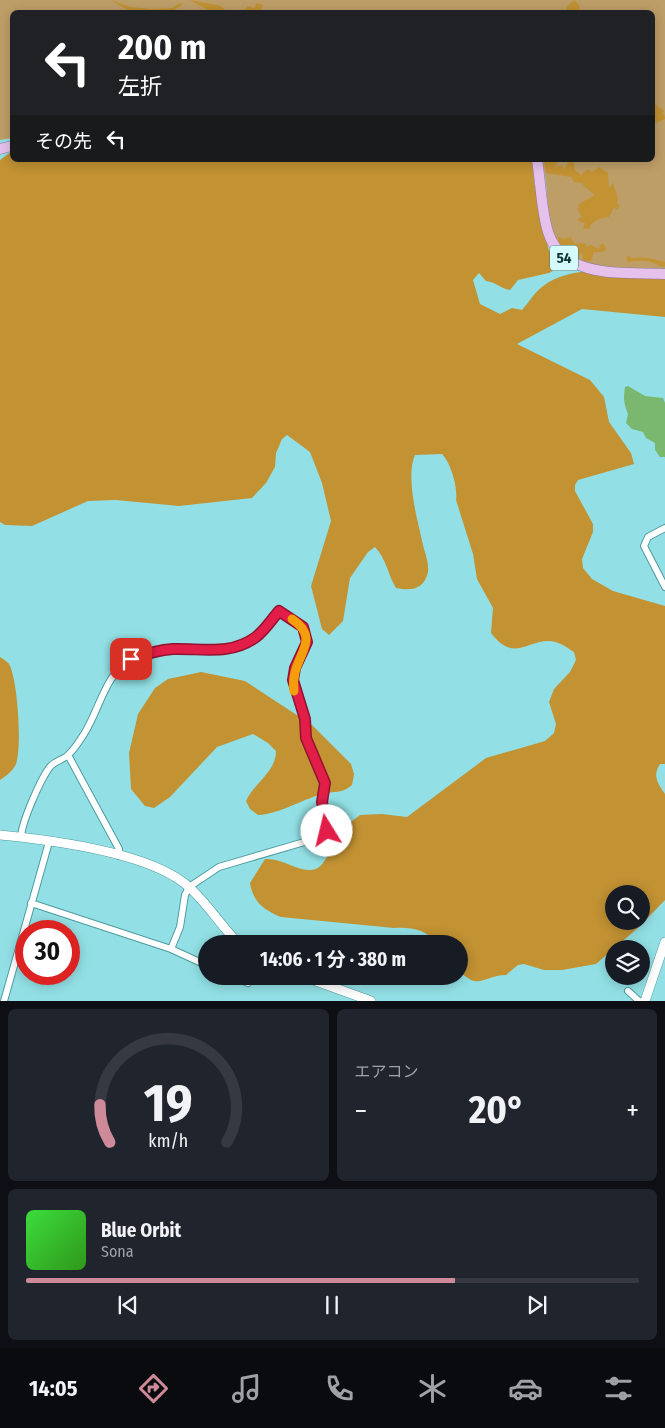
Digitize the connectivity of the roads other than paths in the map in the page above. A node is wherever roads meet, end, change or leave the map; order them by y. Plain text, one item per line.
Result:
1 (537, 162) edge
2 (665, 274) edge
3 (665, 528) edge
4 (665, 587) edge
5 (68, 756) junction
6 (0, 835) edge
7 (21, 837) junction
8 (49, 842) junction
9 (119, 856) junction
10 (189, 887) junction
11 (31, 903) junction
12 (231, 935) edge
13 (665, 942) edge
14 (171, 949) junction
15 (198, 961) edge
16 (662, 962) edge
17 (328, 985) edge
18 (628, 991) dead end
19 (4, 1000) edge
20 (371, 1000) edge
21 (639, 1000) edge
22 (645, 1000) edge

1 - 2 main road, 54
3 - 4 street
5 - 7 street
5 - 9 street
5 - 10 street
6 - 7 street
7 - 8 street
8 - 9 street
8 - 11 street
9 - 10 street
10 - 12 street
10 - 14 street
11 - 14 street
11 - 19 street
13 - 16 street
14 - 15 street
16 - 22 street
17 - 20 street
18 - 21 street

